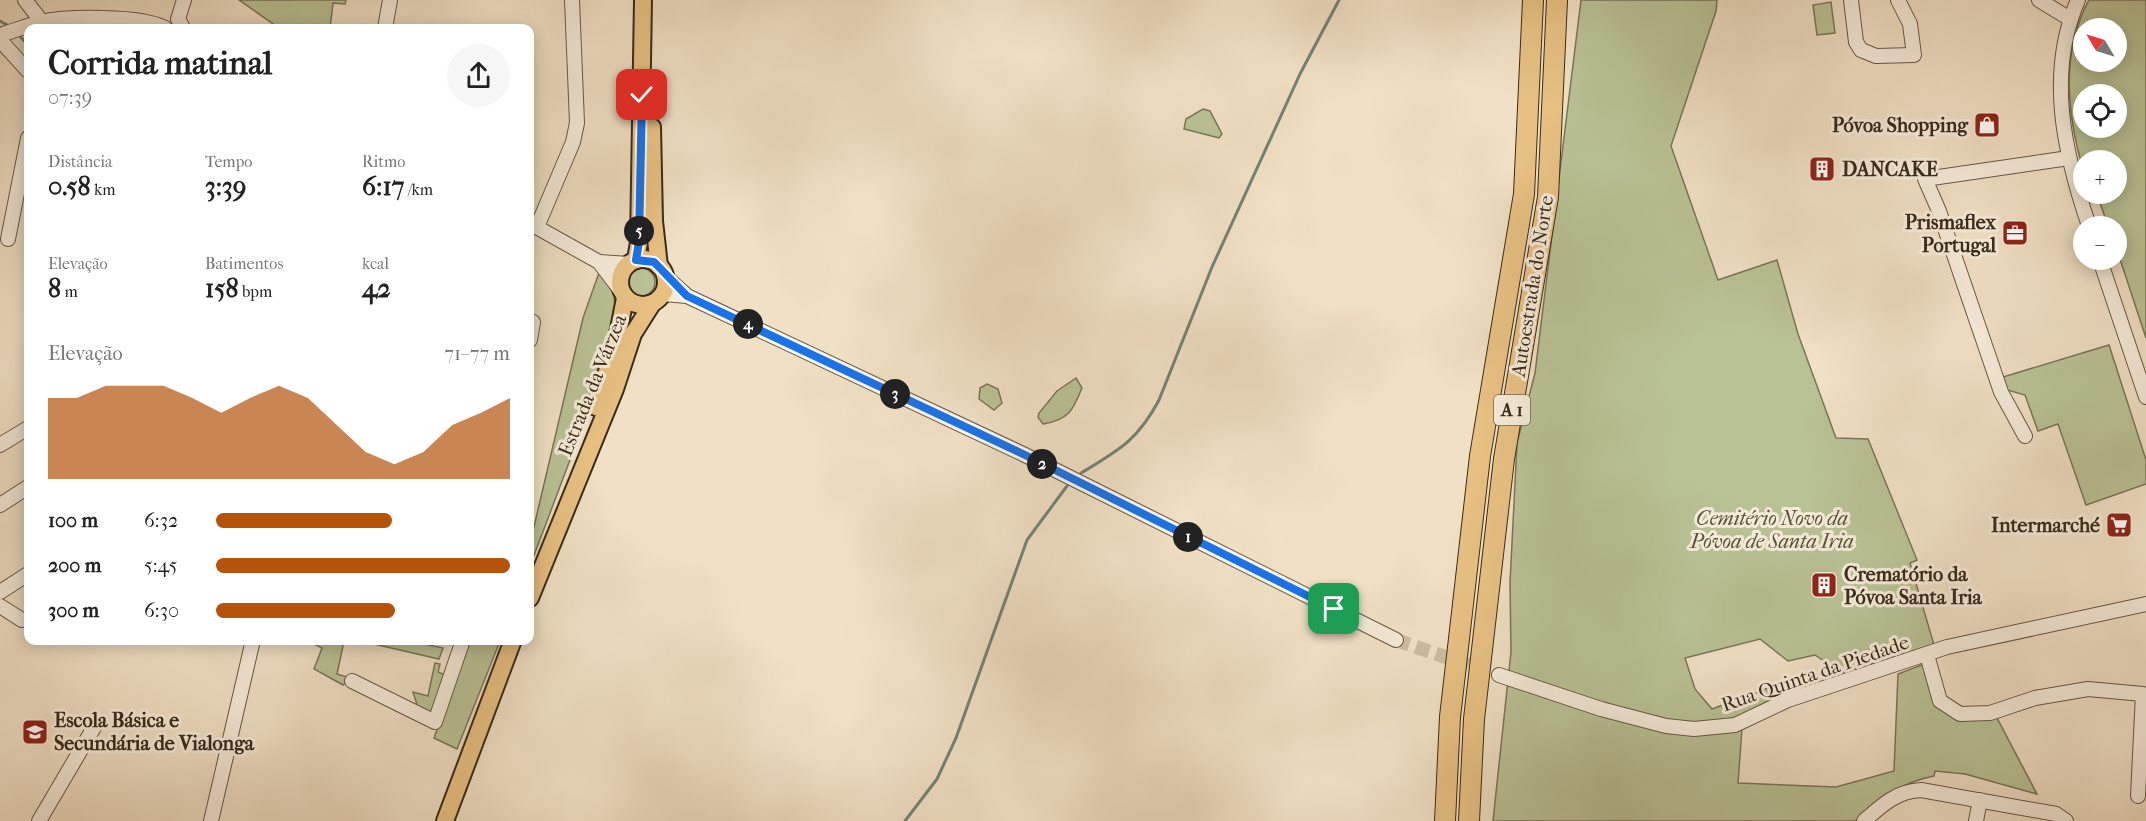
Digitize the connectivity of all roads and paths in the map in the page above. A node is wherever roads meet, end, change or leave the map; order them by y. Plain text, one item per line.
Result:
1 (25, 0) edge
2 (184, 0) edge
3 (390, 0) edge
4 (572, 0) edge
5 (643, 0) edge
6 (1533, 0) edge
7 (1557, 0) edge
8 (1851, 0) edge
9 (1898, 0) edge
10 (2039, 0) edge
11 (2078, 0) edge
12 (2070, 19) junction
13 (42, 22) junction
14 (37, 24) edge
15 (153, 24) edge
16 (181, 24) edge
17 (386, 24) edge
18 (24, 29) edge
19 (644, 34) junction
20 (1, 38) edge
21 (24, 66) edge
22 (24, 158) edge
23 (2069, 158) junction
24 (2086, 216) edge
25 (534, 223) edge
26 (534, 226) edge
27 (8, 239) dead end
28 (600, 262) junction
29 (632, 262) junction
30 (2103, 270) edge
31 (662, 271) junction
32 (623, 294) junction
33 (687, 296) junction
34 (657, 299) junction
35 (2146, 397) edge
36 (24, 430) edge
37 (2025, 436) dead end
38 (0, 445) edge
39 (24, 490) edge
40 (0, 505) edge
41 (560, 517) junction
42 (24, 577) edge
43 (534, 587) edge
44 (0, 592) edge
45 (2146, 604) edge
46 (0, 606) edge
47 (21, 620) dead end
48 (1396, 640) tunnel mouth
49 (252, 645) edge
50 (461, 645) edge
51 (511, 645) edge
52 (1928, 655) junction
53 (1499, 675) tunnel mouth
54 (352, 681) dead end
55 (96, 724) dead end
56 (2138, 796) dead end
57 (1980, 800) junction
58 (39, 821) edge
59 (211, 821) edge
60 (445, 821) edge
61 (1445, 821) edge
62 (1469, 821) edge
63 (1864, 821) edge
64 (1976, 821) edge
65 (2066, 821) edge

1 - 13 street
2 - 16 street
3 - 17 street
4 - 25 street
5 - 19 main road, Estrada da Várzea
6 - 61 highway, Autoestrada do Norte / A 1
7 - 62 highway, Autoestrada do Norte / A 1
8 - 9 street
10 - 12 street
11 - 12 street
12 - 23 street
13 - 14 street
13 - 15 street
18 - 20 street
19 - 29 main road, Estrada da Várzea
19 - 31 main road, Estrada da Várzea
20 - 21 street
22 - 27 street
23 - 24 street
23 - 37 street
26 - 28 street
28 - 29 street
28 - 32 street
29 - 31 main road
29 - 32 main road, Estrada da Várzea
30 - 35 street
31 - 33 street
31 - 34 main road, Estrada da Várzea
32 - 34 main road, Estrada da Várzea
32 - 41 main road, Estrada da Várzea
33 - 34 street
33 - 48 street
34 - 41 main road, Estrada da Várzea
36 - 38 street
39 - 40 street
41 - 43 main road, Estrada da Várzea
42 - 44 street
45 - 52 street, Rua Quinta da Piedade
46 - 47 street
49 - 59 street
50 - 54 street
51 - 60 main road
52 - 53 street, Rua Quinta da Piedade
52 - 56 street
55 - 58 street
57 - 63 street
57 - 64 street
57 - 65 street

